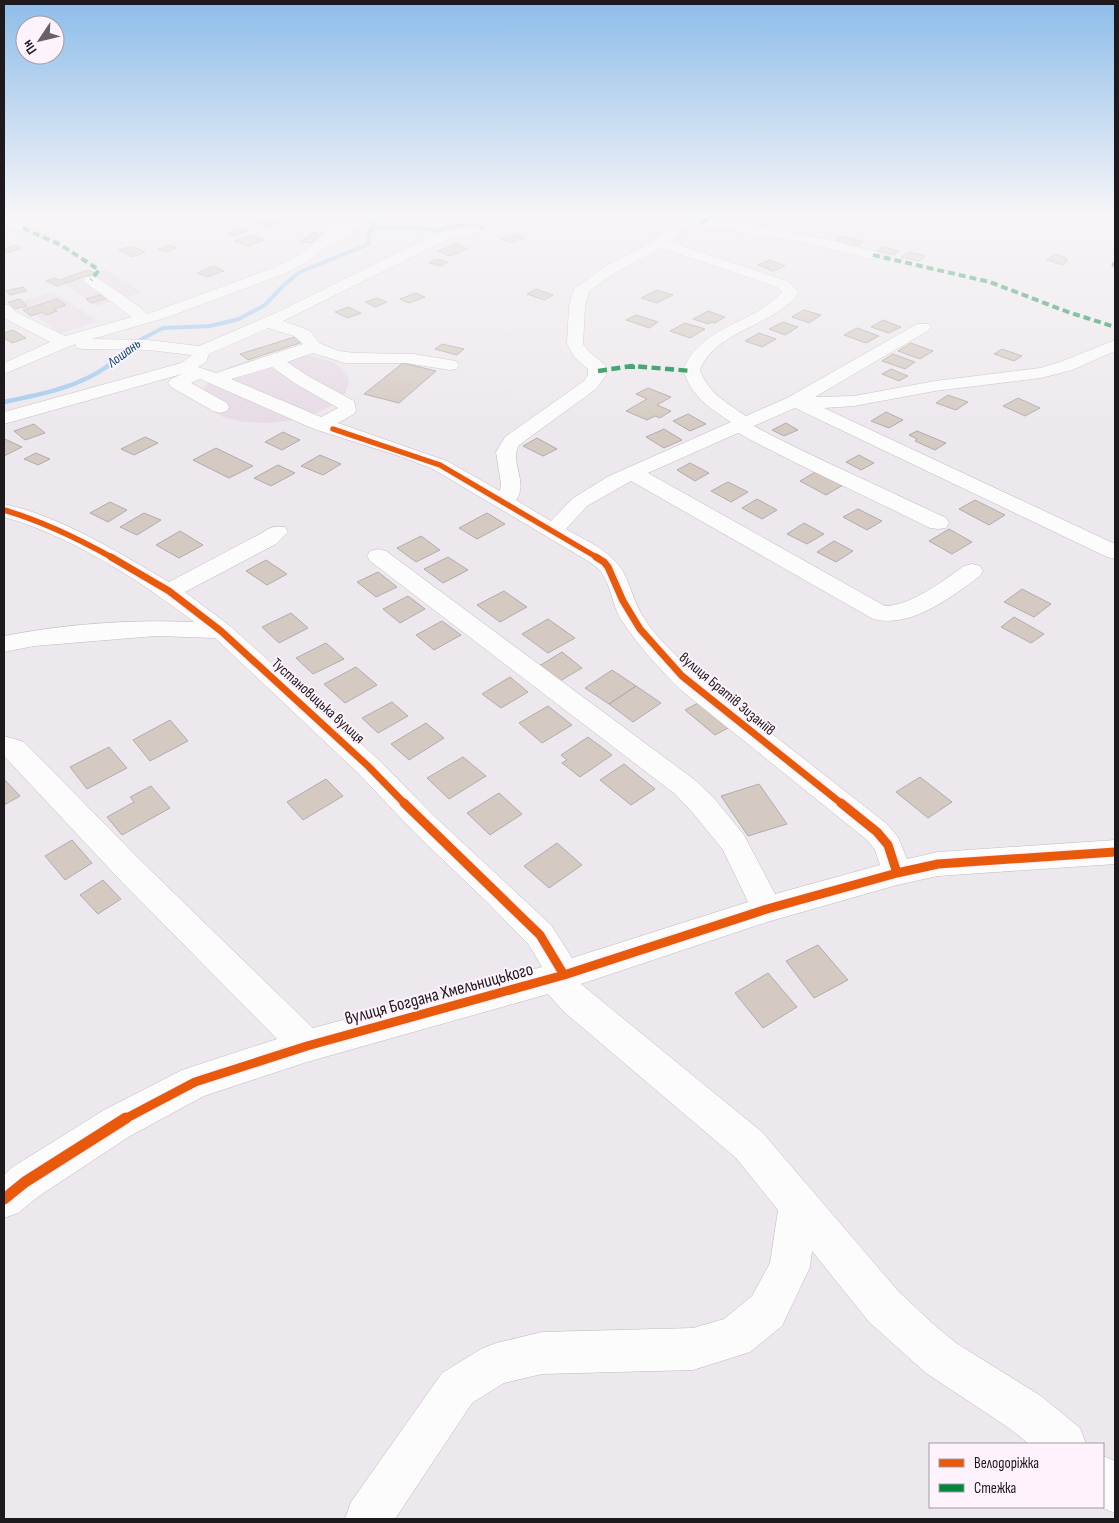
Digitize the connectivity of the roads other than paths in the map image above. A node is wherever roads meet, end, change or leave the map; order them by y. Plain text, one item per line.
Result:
1 (101, 287) edge
2 (236, 287) edge
3 (339, 287) edge
4 (585, 287) edge
5 (785, 287) edge
6 (4, 309) edge
7 (284, 315) junction
8 (316, 316) dead end
9 (142, 319) junction
10 (267, 323) junction
11 (923, 327) dead end
12 (63, 342) junction
13 (1115, 345) edge
14 (312, 346) junction
15 (201, 351) junction
16 (4, 360) edge
17 (274, 360) junction
18 (450, 365) dead end
19 (4, 369) edge
20 (215, 379) junction
21 (796, 402) junction
22 (220, 407) dead end
23 (4, 418) edge
24 (742, 425) junction
25 (327, 427) junction
26 (632, 473) junction
27 (503, 503) junction
28 (4, 510) edge
29 (938, 523) dead end
30 (553, 531) junction
31 (277, 532) dead end
32 (1115, 552) edge
33 (378, 556) dead end
34 (972, 571) dead end
35 (169, 591) junction
36 (221, 631) junction
37 (4, 644) edge
38 (4, 746) edge
39 (1115, 852) edge
40 (897, 873) junction
41 (767, 909) junction
42 (559, 977) junction
43 (307, 1046) junction
44 (4, 1199) edge
45 (798, 1205) junction
46 (1063, 1443) edge
47 (1104, 1480) edge
48 (1115, 1490) edge
49 (368, 1519) edge

1 - 9 street
2 - 9 street
3 - 7 street
4 - 27 street
5 - 24 street
6 - 12 street
7 - 8 street
7 - 10 street
9 - 12 street
10 - 14 street
10 - 15 street
11 - 21 street
12 - 15 street
12 - 16 street
12 - 19 street
13 - 21 street
14 - 17 street
14 - 18 street
15 - 23 street
17 - 20 street
17 - 25 street
20 - 22 street
20 - 25 street, вулиця Братів Зизаніїв
21 - 24 street
21 - 32 street
24 - 26 street
24 - 29 street
25 - 27 street, вулиця Братів Зизаніїв
26 - 30 street
26 - 34 street
27 - 30 street, вулиця Братів Зизаніїв
28 - 35 street, Тустановицька вулиця
30 - 40 street, вулиця Братів Зизаніїв
31 - 35 street
33 - 41 street
35 - 36 street, Тустановицька вулиця
36 - 37 street
36 - 42 street, Тустановицька вулиця
38 - 43 street
39 - 40 street, вулиця Богдана Хмельницького
40 - 41 street, вулиця Богдана Хмельницького
41 - 42 street, вулиця Богдана Хмельницького
42 - 43 street, вулиця Богдана Хмельницького
42 - 45 street, Тустановицька вулиця
43 - 44 street, вулиця Богдана Хмельницького
45 - 46 street, Тустановицька вулиця
45 - 49 street
47 - 48 street

